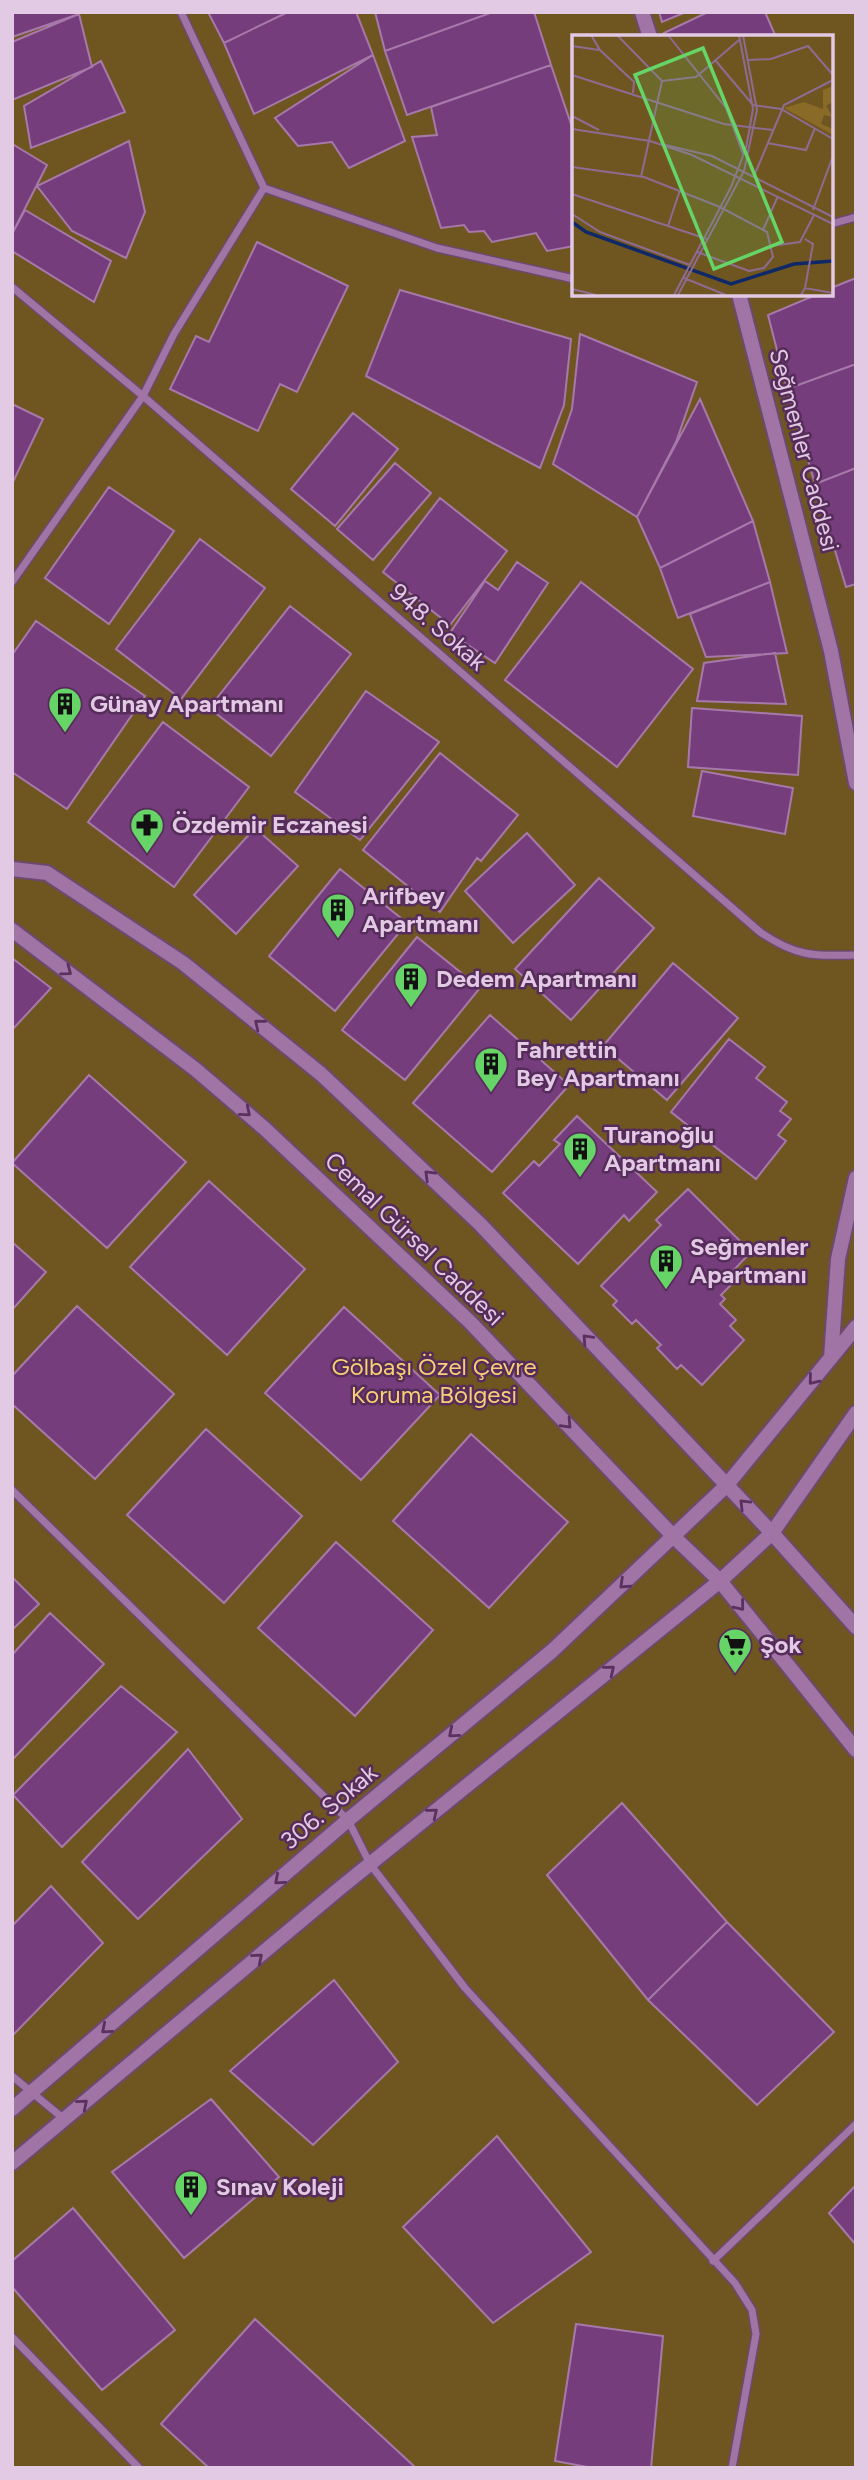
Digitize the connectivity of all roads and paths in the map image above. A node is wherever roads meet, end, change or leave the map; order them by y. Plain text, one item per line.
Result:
1 (181, 12) edge
2 (642, 12) edge
3 (649, 35) edge
4 (264, 188) junction
5 (856, 217) edge
6 (833, 223) edge
7 (572, 279) edge
8 (12, 286) edge
9 (739, 296) edge
10 (143, 396) junction
11 (12, 582) edge
12 (856, 783) edge
13 (12, 869) edge
14 (12, 930) edge
15 (856, 955) edge
16 (856, 1178) edge
17 (856, 1327) edge
18 (831, 1357) junction
19 (856, 1413) edge
20 (726, 1486) junction
21 (12, 1490) edge
22 (772, 1533) junction
23 (674, 1537) junction
24 (720, 1581) junction
25 (856, 1627) edge
26 (856, 1750) edge
27 (348, 1820) junction
28 (370, 1864) junction
29 (12, 2076) edge
30 (32, 2093) junction
31 (12, 2109) edge
32 (64, 2120) junction
33 (856, 2124) edge
34 (12, 2164) edge
35 (713, 2260) junction
36 (12, 2337) edge
37 (139, 2468) edge
38 (732, 2468) edge

1 - 4 street
2 - 3 street
4 - 7 street
4 - 10 street
5 - 6 street
8 - 10 street, 948. Sokak
9 - 12 street, Seğmenler Caddesi
10 - 11 street
10 - 15 street, 948. Sokak
20 -> 13 street
14 -> 23 street, Cemal Gürsel Caddesi
16 - 18 street
17 - 18 street, 306. Sokak
18 -> 20 street, 306. Sokak
19 - 22 street
22 -> 20 street
20 - 23 street, 306. Sokak
21 - 27 street
22 - 24 street
22 - 25 street
23 - 24 street, Cemal Gürsel Caddesi
23 -> 27 street, 306. Sokak
24 -> 26 street, Cemal Gürsel Caddesi
28 -> 24 street
27 - 28 street
27 -> 30 street, 306. Sokak
32 -> 28 street
28 - 35 street
29 - 30 street
30 - 31 street, 306. Sokak
30 - 32 street
32 - 34 street
33 - 35 street
35 - 38 street
36 - 37 street

